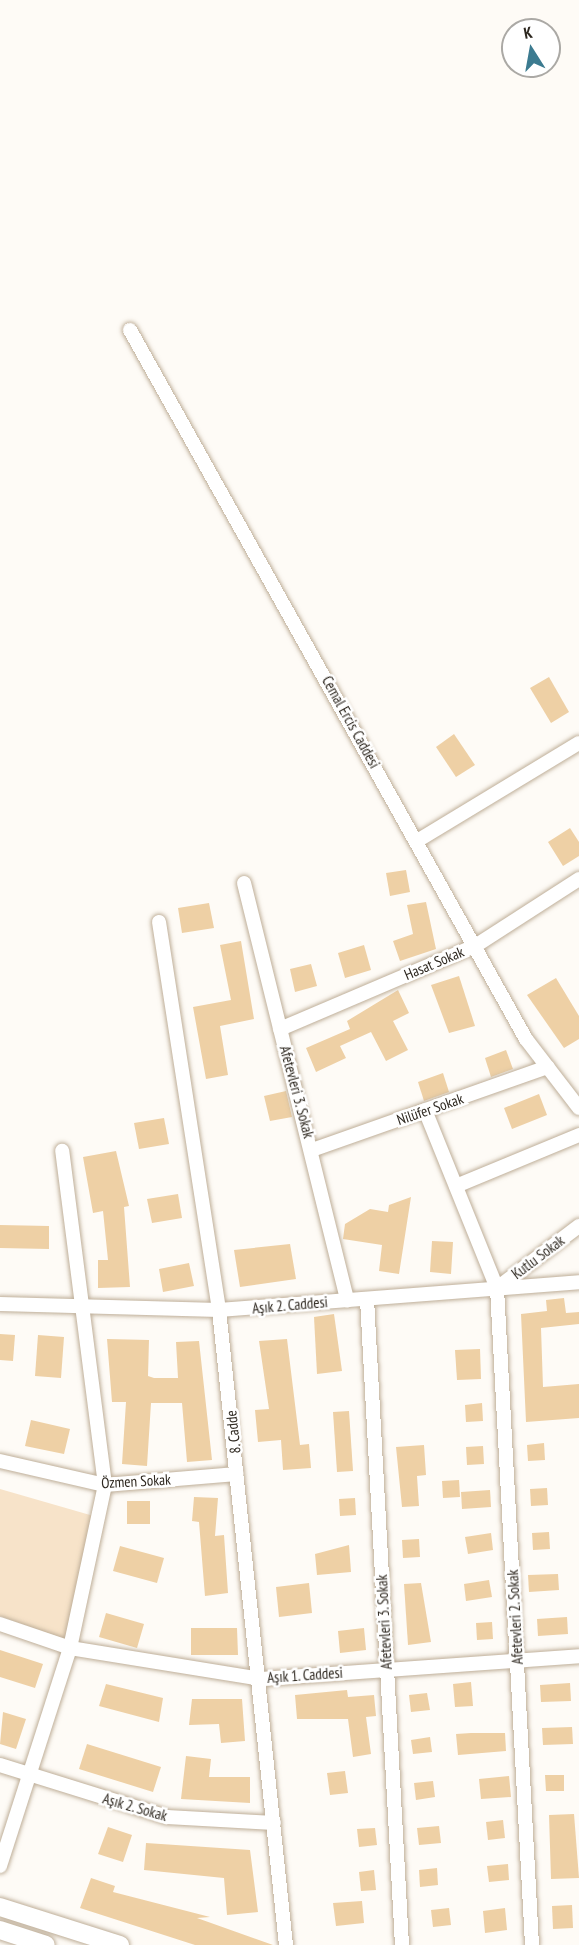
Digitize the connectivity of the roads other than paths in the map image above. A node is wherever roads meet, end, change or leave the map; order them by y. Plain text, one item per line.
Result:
1 (130, 330) dead end
2 (579, 743) edge
3 (417, 841) junction
4 (579, 879) edge
5 (244, 883) dead end
6 (159, 922) dead end
7 (475, 946) junction
8 (280, 1029) junction
9 (548, 1067) junction
10 (579, 1108) edge
11 (425, 1110) junction
12 (579, 1135) edge
13 (312, 1150) junction
14 (62, 1151) dead end
15 (456, 1186) junction
16 (579, 1226) edge
17 (579, 1282) edge
18 (497, 1288) junction
19 (367, 1299) junction
20 (347, 1300) junction
21 (0, 1304) edge
22 (82, 1307) junction
23 (219, 1310) junction
24 (0, 1461) edge
25 (237, 1474) junction
26 (105, 1485) junction
27 (0, 1624) edge
28 (70, 1648) junction
29 (579, 1656) edge
30 (517, 1660) junction
31 (387, 1670) junction
32 (261, 1679) junction
33 (0, 1765) edge
34 (29, 1775) junction
35 (274, 1823) junction
36 (0, 1866) edge
37 (0, 1907) edge
38 (0, 1930) edge
39 (46, 1945) edge
40 (120, 1945) edge
41 (286, 1945) edge
42 (402, 1945) edge
43 (532, 1945) edge

1 - 3 street, Cemal Ercis Caddesi
2 - 3 street
3 - 7 street, Cemal Ercis Caddesi
4 - 7 street, Hasat Sokak
5 - 8 street, Afetevleri 3. Sokak
6 - 23 street, 8. Cadde
7 - 8 street, Hasat Sokak
7 - 9 street, Cemal Ercis Caddesi
8 - 13 street, Afetevleri 3. Sokak
9 - 10 street, Cemal Ercis Caddesi
9 - 11 street, Nilüfer Sokak
11 - 13 street, Nilüfer Sokak
11 - 15 street, Afetevleri 2. Sokak
12 - 15 street
13 - 20 street, Afetevleri 3. Sokak
14 - 22 street
15 - 18 street, Afetevleri 2. Sokak
16 - 18 street, Kutlu Sokak
17 - 18 street, Aşık 2. Caddesi
18 - 19 street, Aşık 2. Caddesi
18 - 30 street, Afetevleri 2. Sokak
19 - 20 street, Aşık 2. Caddesi
19 - 31 street, Afetevleri 3. Sokak
20 - 23 street, Aşık 2. Caddesi
21 - 22 street, Aşık 2. Caddesi
22 - 23 street, Aşık 2. Caddesi
22 - 26 street
23 - 25 street, 8. Cadde
24 - 26 street, Özmen Sokak
25 - 26 street, Özmen Sokak
25 - 32 street, 8. Cadde
26 - 28 street
27 - 28 street, Aşık 1. Caddesi
28 - 32 street, Aşık 1. Caddesi
28 - 34 street
29 - 30 street, Aşık 1. Caddesi
30 - 31 street, Aşık 1. Caddesi
30 - 43 street, Afetevleri 2. Sokak
31 - 32 street, Aşık 1. Caddesi
31 - 42 street, Afetevleri 3. Sokak
32 - 35 street, 8. Cadde
33 - 34 street, Aşık 2. Sokak
34 - 35 street, Aşık 2. Sokak
34 - 36 street
35 - 41 street, 8. Cadde
37 - 40 street
38 - 39 street

